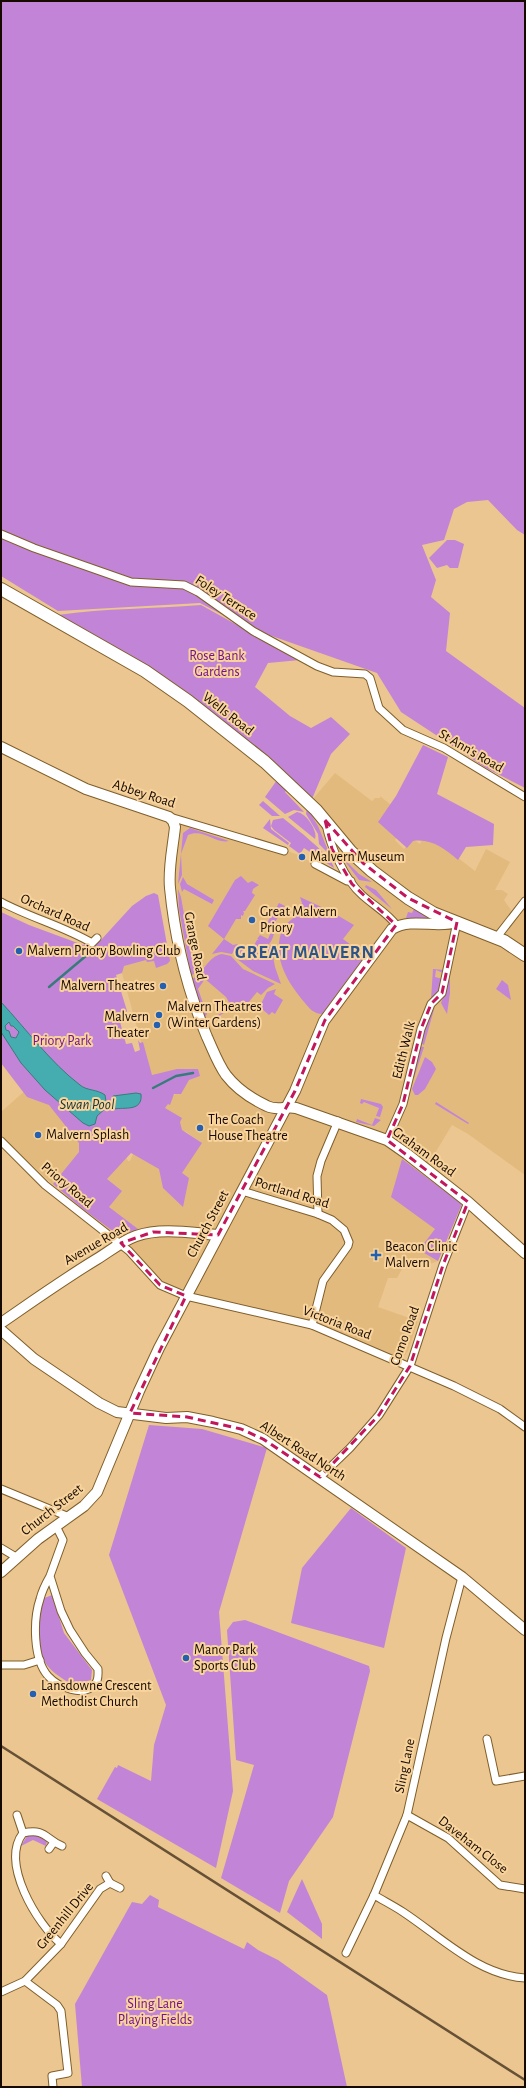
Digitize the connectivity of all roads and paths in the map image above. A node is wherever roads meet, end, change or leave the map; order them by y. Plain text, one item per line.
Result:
1 (1, 534) edge
2 (1, 589) edge
3 (403, 730) joint
4 (1, 747) edge
5 (6, 751) edge
6 (525, 797) edge
7 (168, 816) junction
8 (325, 820) junction
9 (284, 851) dead end
10 (315, 864) dead end
11 (351, 881) junction
12 (525, 900) edge
13 (1, 902) edge
14 (457, 922) junction
15 (397, 926) junction
16 (497, 937) junction
17 (97, 938) dead end
18 (525, 955) edge
19 (287, 1107) junction
20 (338, 1122) junction
21 (387, 1140) junction
22 (1, 1141) edge
23 (242, 1191) junction
24 (468, 1202) junction
25 (318, 1214) junction
26 (218, 1236) junction
27 (121, 1243) junction
28 (525, 1253) edge
29 (186, 1296) junction
30 (1, 1323) edge
31 (312, 1325) junction
32 (1, 1330) edge
33 (410, 1366) junction
34 (130, 1413) junction
35 (525, 1427) edge
36 (320, 1477) junction
37 (1, 1489) edge
38 (69, 1517) junction
39 (56, 1526) junction
40 (1, 1548) edge
41 (16, 1557) junction
42 (1, 1572) edge
43 (50, 1576) junction
44 (462, 1577) junction
45 (525, 1630) edge
46 (40, 1660) junction
47 (1, 1665) edge
48 (487, 1739) dead end
49 (525, 1776) edge
50 (17, 1815) dead end
51 (407, 1815) junction
52 (23, 1833) junction
53 (54, 1842) junction
54 (62, 1846) dead end
55 (49, 1850) dead end
56 (106, 1876) dead end
57 (110, 1883) junction
58 (120, 1888) dead end
59 (525, 1889) edge
60 (374, 1895) junction
61 (61, 1944) junction
62 (346, 1953) dead end
63 (525, 1978) edge
64 (25, 1981) junction
65 (1, 1992) edge
66 (54, 2087) edge

1 - 3 street, Foley Terrace
2 - 8 highway, Wells Road
3 - 6 street, St Ann's Road
4 - 5 street, Abbey Road
5 - 7 street, Abbey Road
7 - 9 street, Abbey Road
7 - 19 street, Grange Road
8 - 11 street
8 - 14 highway, Wells Road
10 - 11 street
11 - 15 street
12 - 16 street
13 - 17 street, Orchard Road
14 - 15 street
14 - 16 highway, Wells Road
14 - 21 street, Edith Walk
15 - 19 street, Church Street
16 - 18 highway, Wells Road
19 - 20 street, Graham Road
19 - 23 street, Church Street
20 - 21 street, Graham Road
20 - 25 street
21 - 24 street, Graham Road
22 - 27 street, Priory Road
23 - 25 street, Portland Road
23 - 26 street, Church Street
24 - 28 street, Graham Road
24 - 33 street, Como Road
25 - 31 street, Portland Road
26 - 27 street, Avenue Road
26 - 29 street, Church Street
27 - 29 street, Victoria Road
27 - 30 street, Avenue Road
29 - 31 street, Victoria Road
29 - 34 street, Church Street
31 - 33 street, Victoria Road
32 - 34 street, Albert Road North
33 - 35 street, Victoria Road
33 - 36 street, Como Road
34 - 36 street, Albert Road North
34 - 38 street, Church Street
36 - 44 street, Albert Road North
37 - 38 street
38 - 39 street, Church Street
39 - 41 street, Church Street
39 - 43 street
40 - 41 street
41 - 42 street, Church Street
43 - 46 street
43 - 46 street
44 - 45 street, Albert Road North
44 - 51 street, Sling Lane
46 - 47 street
48 - 49 street
50 - 52 street
51 - 59 street, Daveham Close
51 - 60 street, Sling Lane
52 - 53 street
52 - 61 street
53 - 54 street
53 - 55 street
56 - 57 street, Greenhill Drive
57 - 58 street, Greenhill Drive
57 - 61 street, Greenhill Drive
60 - 62 street, Sling Lane
60 - 63 street
61 - 64 street, Greenhill Drive
64 - 65 street, Greenhill Drive
64 - 66 street

